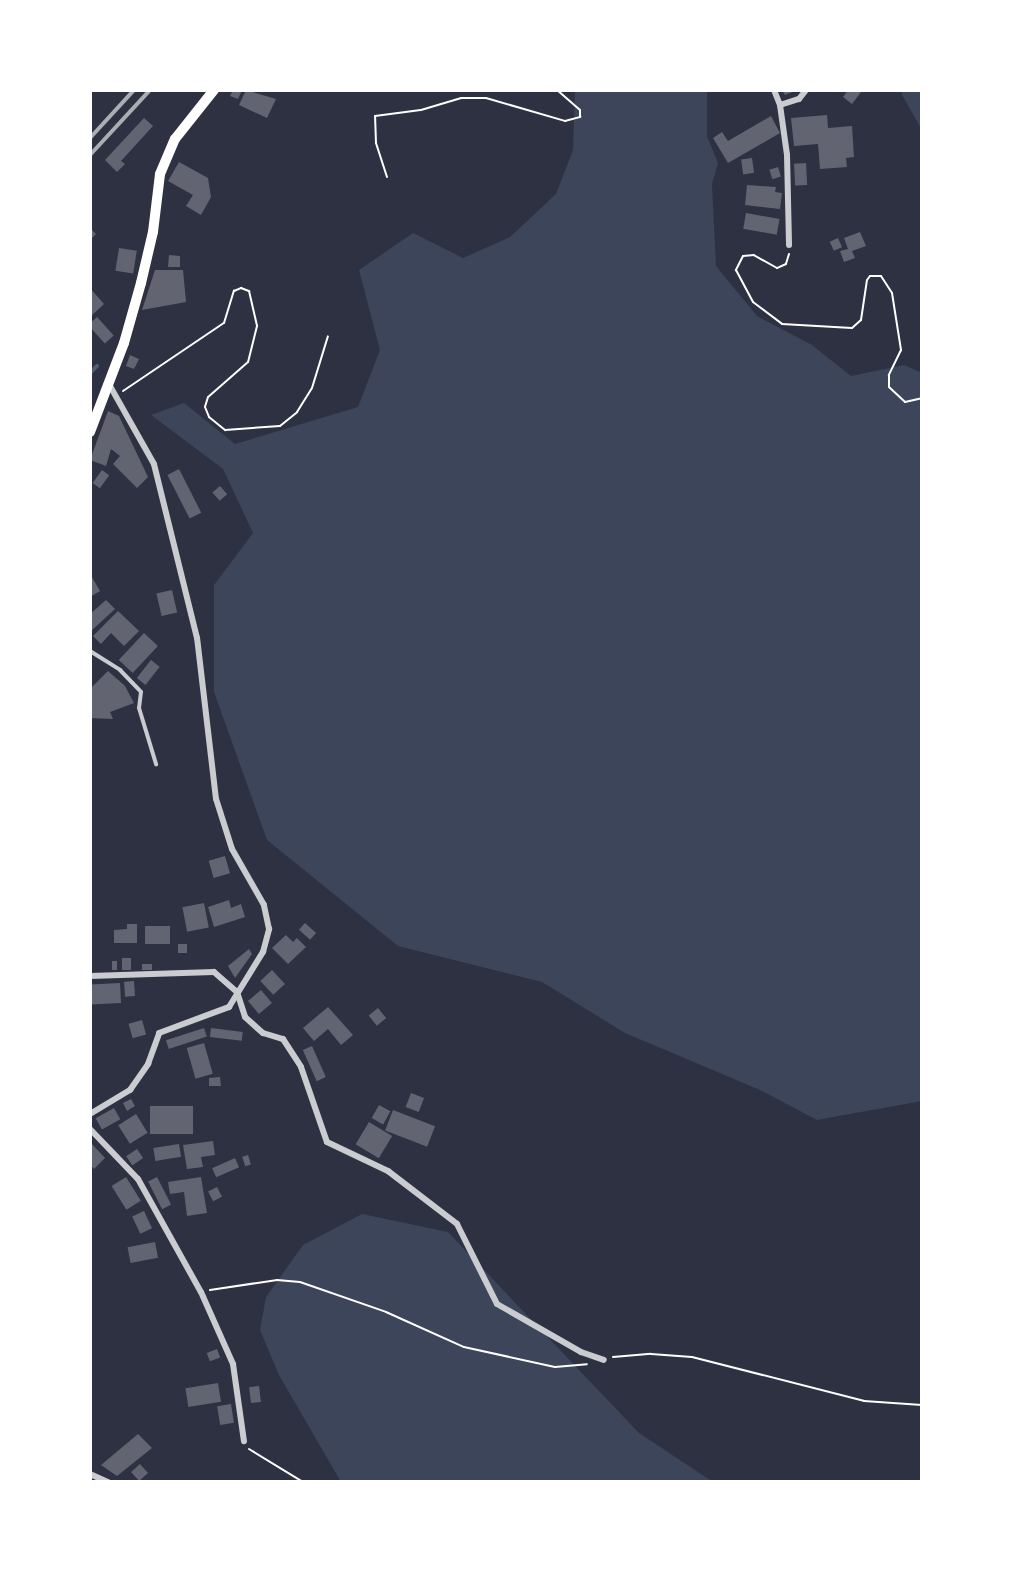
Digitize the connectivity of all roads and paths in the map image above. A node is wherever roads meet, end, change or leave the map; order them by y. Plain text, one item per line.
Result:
1 (214, 90) edge
2 (557, 90) edge
3 (774, 90) edge
4 (806, 90) edge
5 (780, 105) junction
6 (387, 177) dead end
7 (789, 245) joint
8 (328, 336) dead end
9 (109, 384) junction
10 (118, 395) junction
11 (922, 398) edge
12 (90, 432) edge
13 (90, 651) edge
14 (156, 764) dead end
15 (90, 976) edge
16 (237, 992) junction
17 (90, 1113) edge
18 (90, 1130) edge
19 (604, 1360) dead end
20 (244, 1441) joint
21 (90, 1474) edge
22 (108, 1482) edge
23 (303, 1482) edge

1 - 9 main road
2 - 6 path
3 - 5 street
4 - 5 street
5 - 7 street
7 - 11 path
8 - 10 path
9 - 10 street
9 - 12 main road
10 - 16 street
13 - 14 lane
15 - 16 street
16 - 17 street
16 - 19 street
18 - 20 street
20 - 23 path
21 - 22 street

